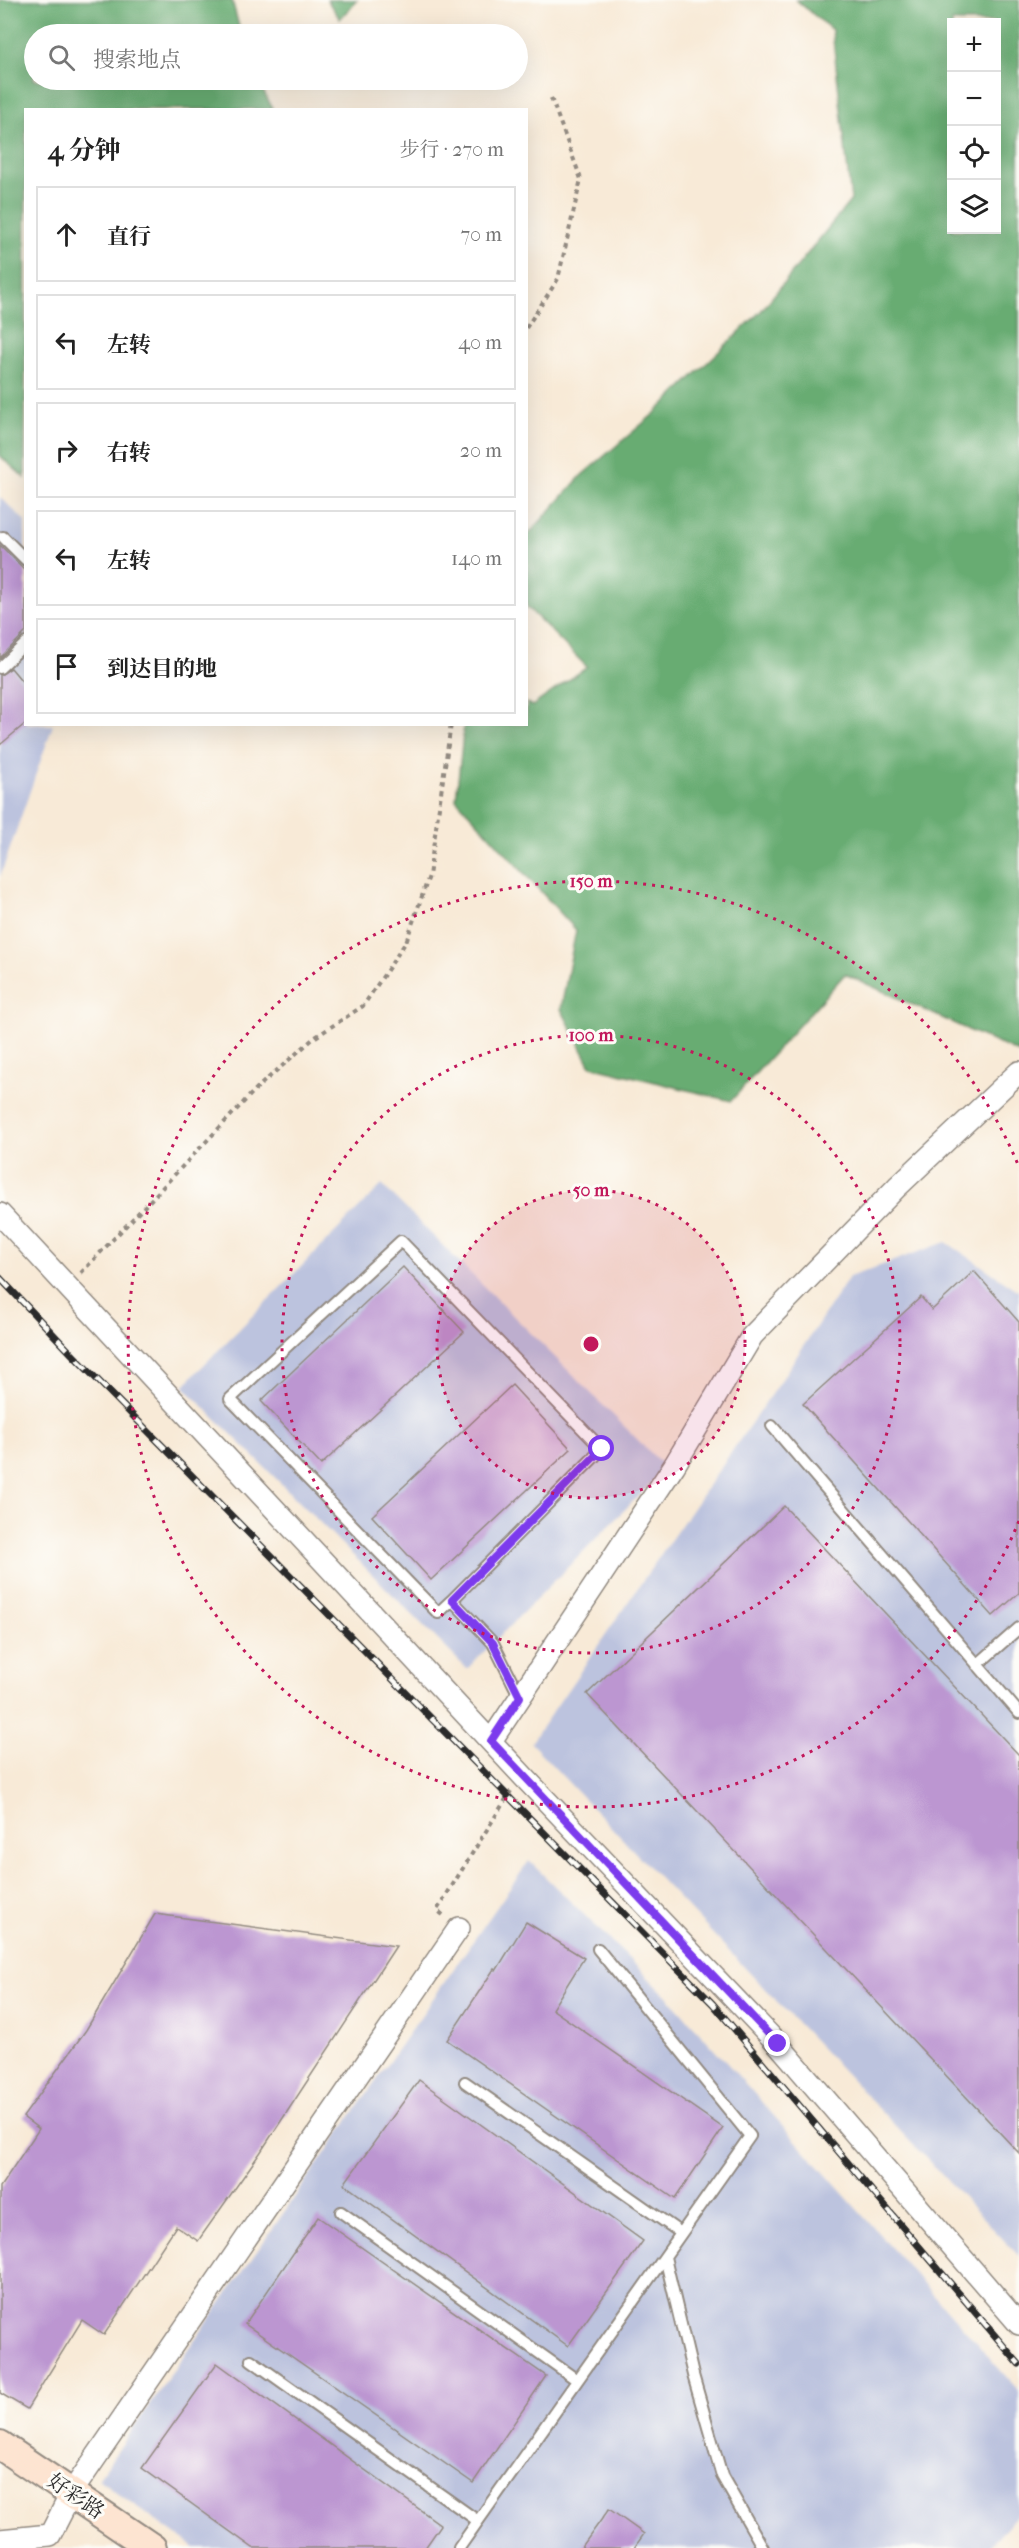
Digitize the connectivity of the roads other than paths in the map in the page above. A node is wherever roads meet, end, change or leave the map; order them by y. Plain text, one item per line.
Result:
1 (1, 537) edge
2 (24, 558) edge
3 (24, 645) edge
4 (0, 668) edge
5 (1019, 1072) edge
6 (0, 1214) edge
7 (772, 1426) dead end
8 (452, 1600) junction
9 (1019, 1628) edge
10 (977, 1665) junction
11 (520, 1697) junction
12 (1019, 1713) edge
13 (491, 1741) junction
14 (459, 1928) road end
15 (597, 1949) dead end
16 (465, 2082) dead end
17 (341, 2212) dead end
18 (681, 2233) junction
19 (665, 2257) junction
20 (1019, 2324) edge
21 (251, 2360) dead end
22 (577, 2380) junction
23 (0, 2445) edge
24 (72, 2492) junction
25 (478, 2520) junction
26 (0, 2540) edge
27 (152, 2548) edge
28 (459, 2548) edge
29 (763, 2548) edge

1 - 2 lane
3 - 4 lane
5 - 11 street
6 - 13 street
7 - 10 lane
8 - 8 lane
8 - 11 lane
9 - 10 lane
10 - 12 lane
11 - 13 street
13 - 20 street
14 - 24 street
15 - 18 lane
16 - 18 lane
17 - 22 lane
18 - 19 lane
19 - 22 lane
19 - 29 lane
21 - 25 lane
22 - 25 lane
23 - 24 street, 好彩路
24 - 26 street
24 - 27 street, 好彩路
25 - 28 lane

